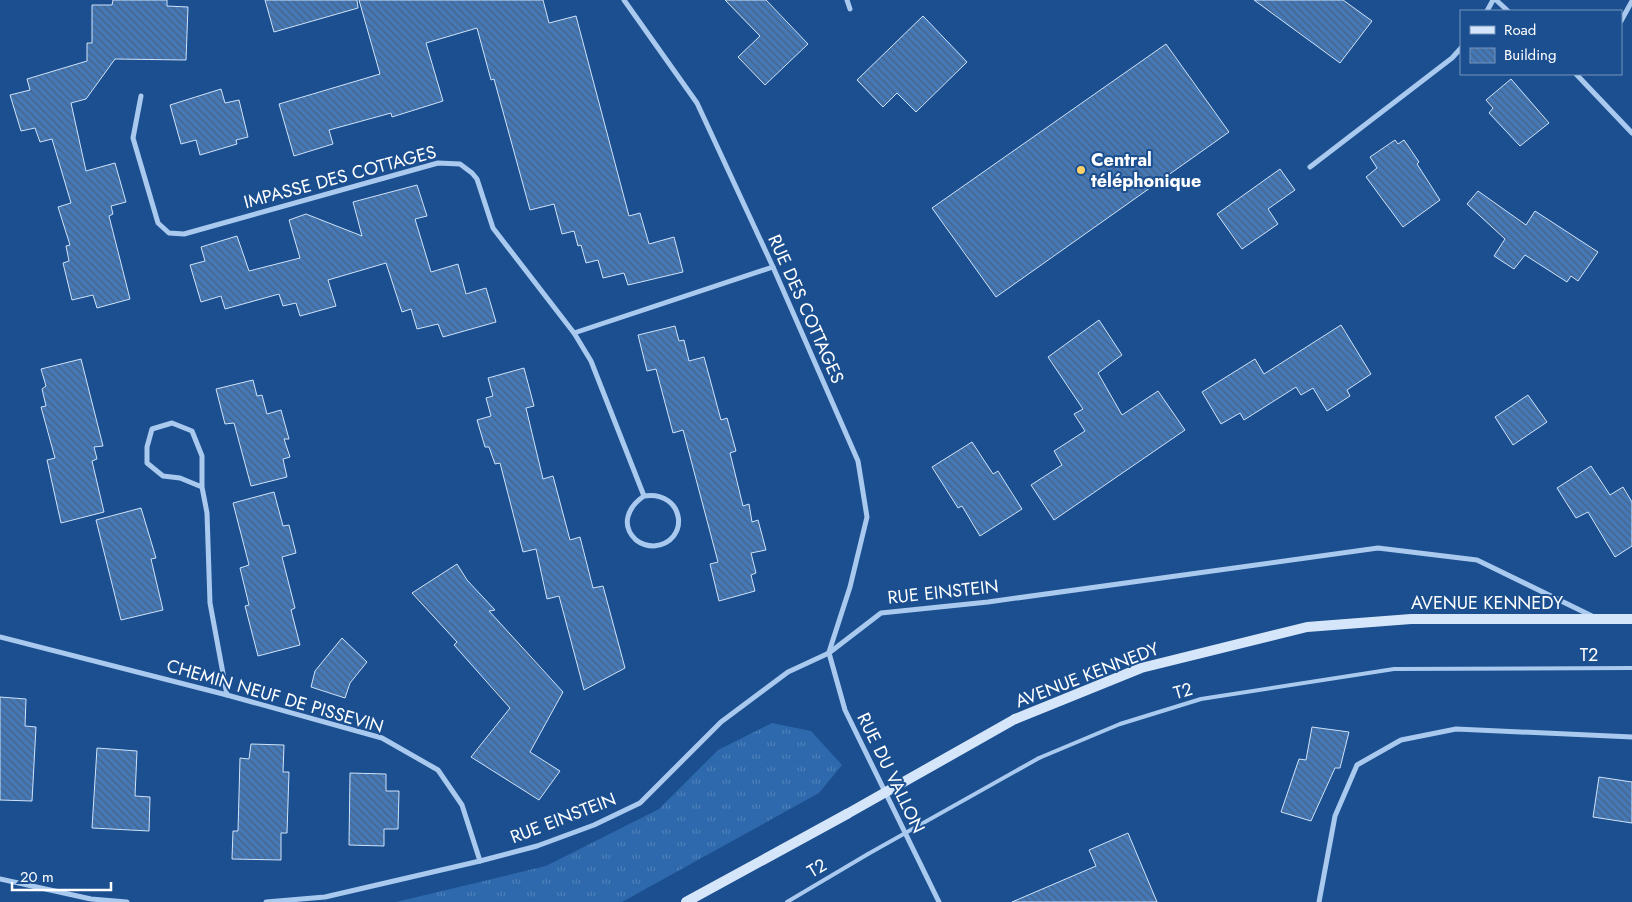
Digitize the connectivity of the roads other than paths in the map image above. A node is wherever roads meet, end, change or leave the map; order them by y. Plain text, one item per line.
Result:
1 (624, 0) edge
2 (847, 0) edge
3 (1494, 0) edge
4 (1632, 1) edge
5 (850, 9) dead end
6 (1507, 10) edge
7 (1622, 19) edge
8 (1460, 49) edge
9 (1579, 75) edge
10 (141, 96) dead end
11 (1632, 133) edge
12 (1310, 167) dead end
13 (773, 267) junction
14 (574, 333) junction
15 (202, 488) junction
16 (644, 496) junction
17 (1597, 619) junction
18 (1632, 619) edge
19 (0, 638) edge
20 (828, 653) junction
21 (1632, 668) edge
22 (227, 695) junction
23 (1632, 737) edge
24 (480, 862) junction
25 (0, 879) edge
26 (128, 902) edge
27 (266, 902) edge
28 (686, 902) edge
29 (787, 902) edge
30 (939, 902) edge
31 (1319, 902) edge

1 - 13 street, RUE DES COTTAGES
2 - 5 street
3 - 6 street
4 - 7 street
8 - 12 street
9 - 11 street
10 - 14 street, IMPASSE DES COTTAGES
13 - 14 street
13 - 20 street, RUE DES COTTAGES
14 - 16 street, IMPASSE DES COTTAGES
15 - 15 street
15 - 22 street
16 - 16 street
17 - 18 main road, AVENUE KENNEDY
17 - 20 street, RUE EINSTEIN
17 - 28 main road, AVENUE KENNEDY, bridge
19 - 22 street, CHEMIN NEUF DE PISSEVIN
20 - 24 street, RUE EINSTEIN
20 - 30 street, RUE DU VALLON
21 - 29 lane, T2, bridge
22 - 24 street, CHEMIN NEUF DE PISSEVIN
23 - 31 street
24 - 27 street, RUE EINSTEIN
25 - 26 street

